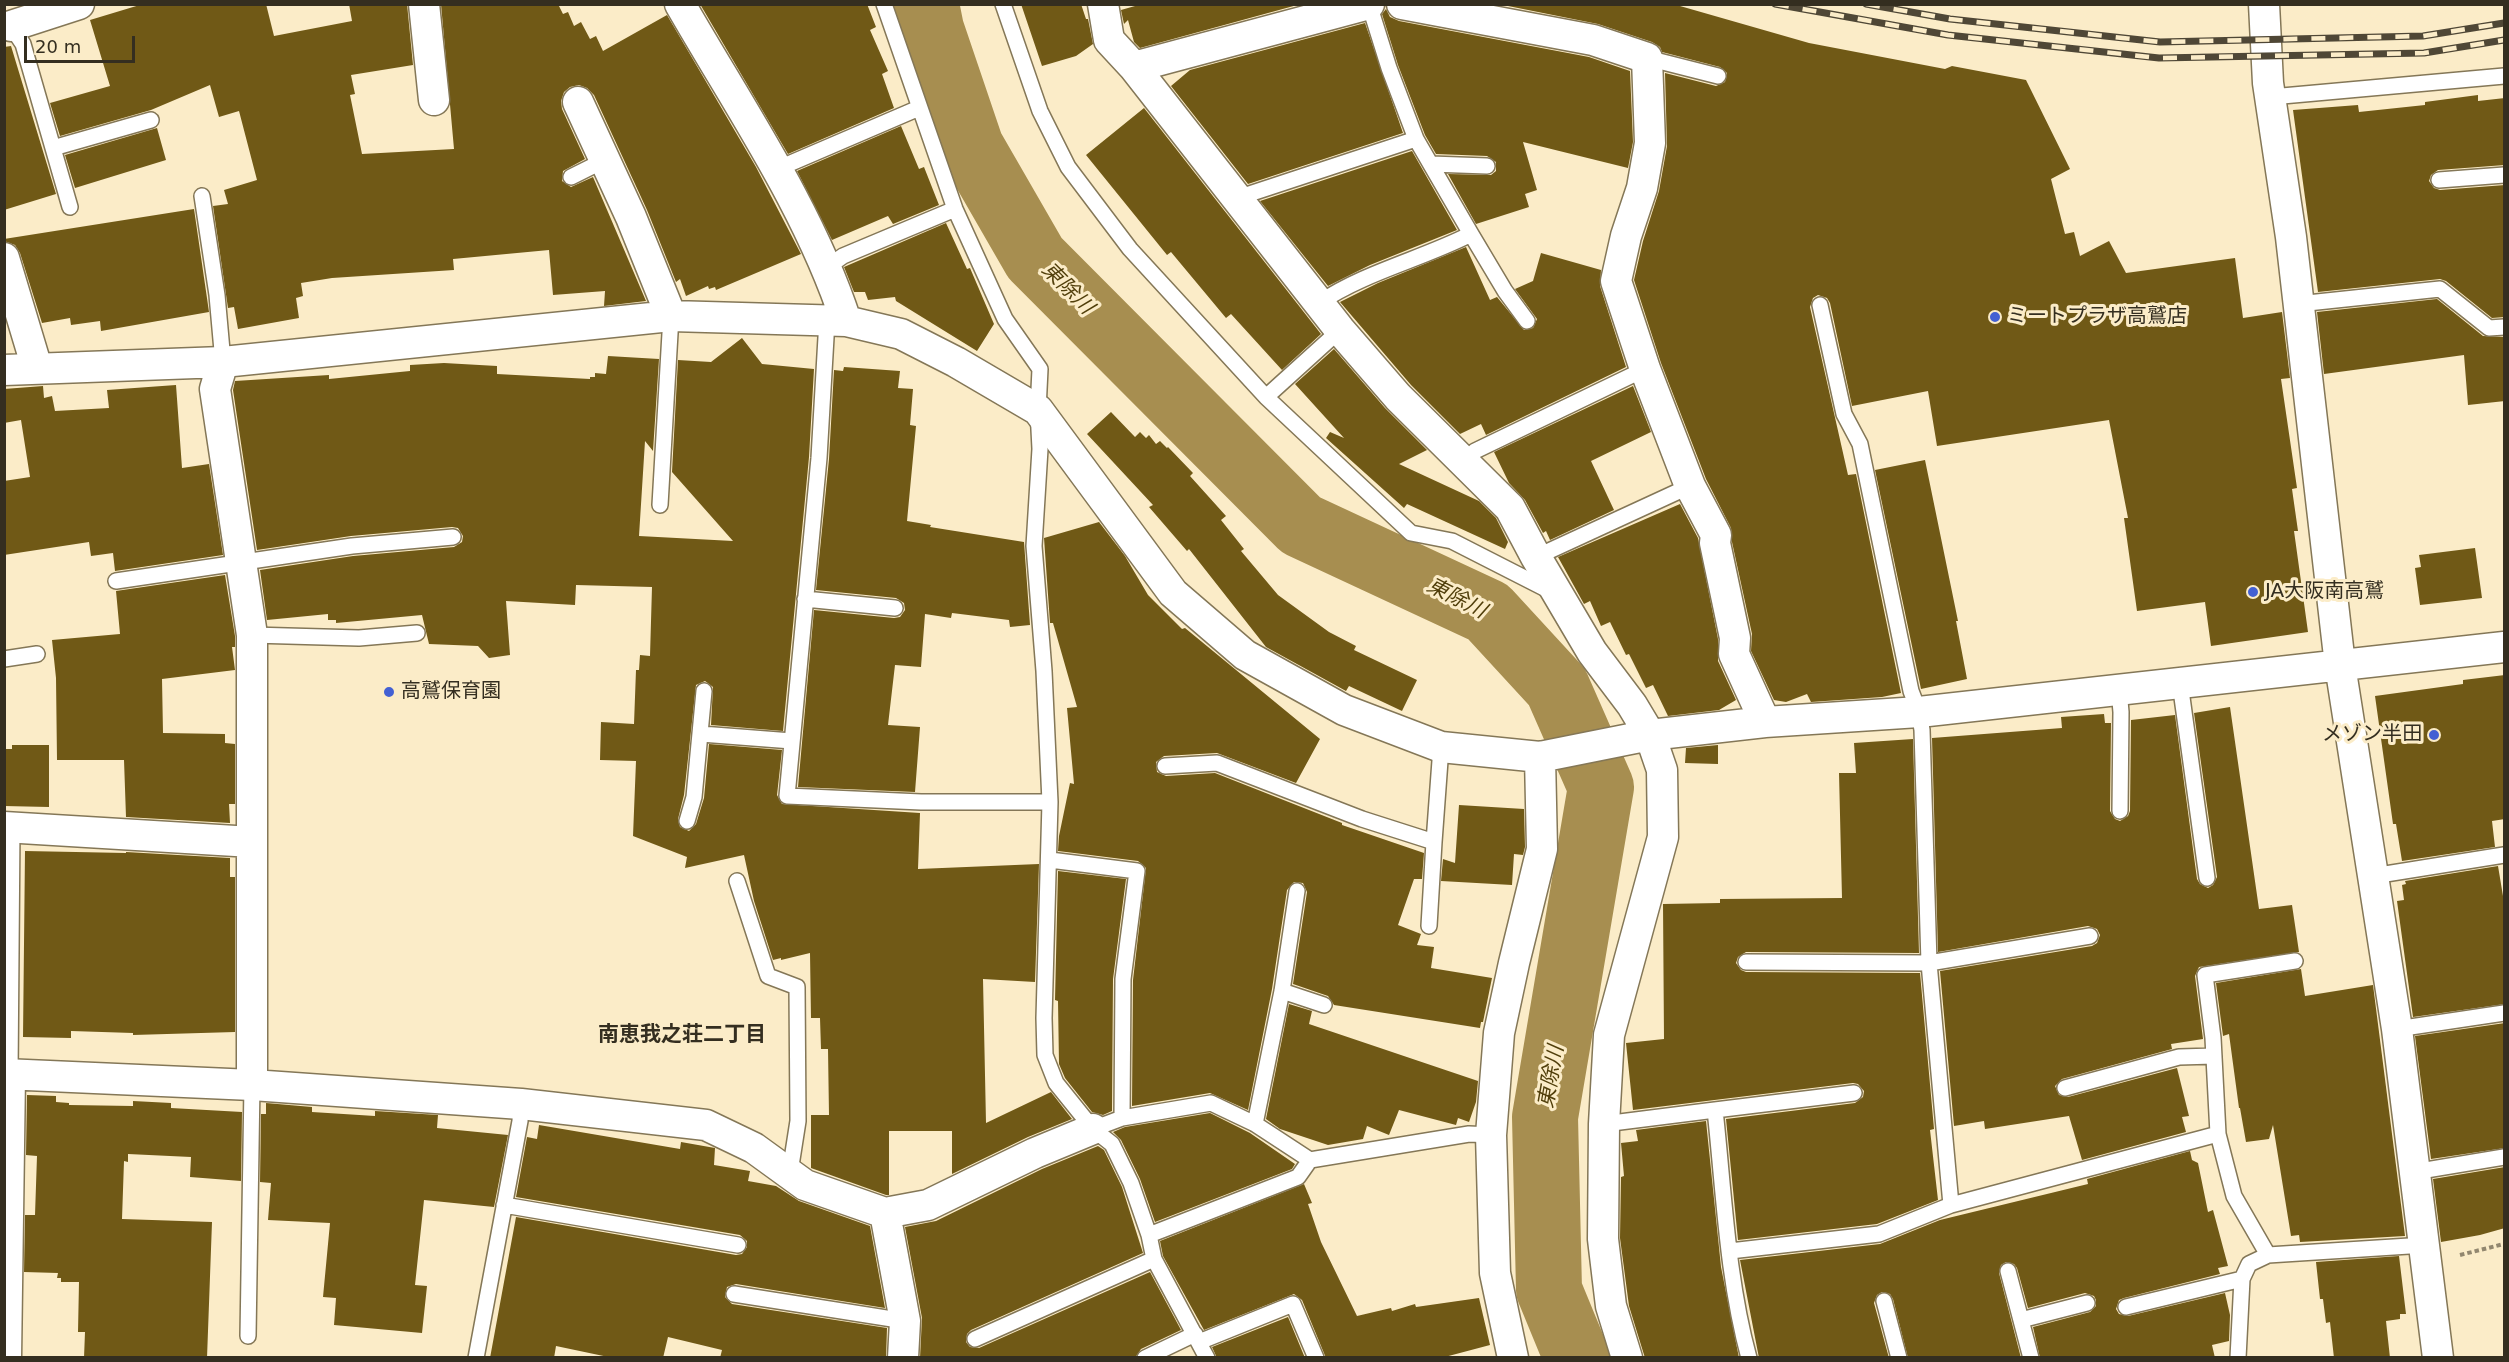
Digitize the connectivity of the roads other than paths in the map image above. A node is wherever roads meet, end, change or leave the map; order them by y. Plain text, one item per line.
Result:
1 (79, 4) edge
2 (424, 4) edge
3 (884, 4) edge
4 (1003, 4) edge
5 (1103, 4) edge
6 (1369, 4) edge
7 (1402, 4) edge
8 (2264, 4) edge
9 (682, 6) edge
10 (7, 29) edge
11 (1647, 58) junction
12 (1134, 67) junction
13 (1718, 76) dead end
14 (2505, 76) edge
15 (2271, 97) junction
16 (434, 100) dead end
17 (578, 102) dead end
18 (919, 108) junction
19 (151, 120) dead end
20 (1416, 139) junction
21 (53, 148) junction
22 (605, 160) junction
23 (1431, 164) junction
24 (1486, 166) dead end
25 (777, 169) junction
26 (2505, 175) edge
27 (572, 177) dead end
28 (2439, 180) dead end
29 (202, 196) dead end
30 (1237, 198) junction
31 (70, 207) dead end
32 (955, 209) junction
33 (1471, 234) junction
34 (4, 258) edge
35 (826, 268) junction
36 (1319, 303) junction
37 (2298, 304) junction
38 (1820, 305) dead end
39 (671, 316) junction
40 (836, 321) junction
41 (1527, 321) dead end
42 (2505, 327) edge
43 (1340, 330) junction
44 (223, 362) junction
45 (37, 369) junction
46 (1645, 369) junction
47 (4, 370) edge
48 (1266, 397) junction
49 (1038, 410) junction
50 (1463, 462) junction
51 (1690, 486) junction
52 (660, 505) dead end
53 (453, 537) dead end
54 (1536, 557) junction
55 (241, 563) junction
56 (116, 581) dead end
57 (1559, 596) junction
58 (806, 599) junction
59 (895, 608) dead end
60 (417, 633) dead end
61 (252, 635) junction
62 (2505, 647) edge
63 (37, 654) dead end
64 (4, 659) edge
65 (2340, 665) junction
66 (2180, 683) junction
67 (2119, 690) junction
68 (704, 691) dead end
69 (1919, 712) junction
70 (1765, 722) junction
71 (701, 734) junction
72 (1650, 735) junction
73 (792, 741) junction
74 (1441, 747) junction
75 (1540, 757) junction
76 (1165, 766) dead end
77 (1050, 802) junction
78 (2120, 811) dead end
79 (687, 821) dead end
80 (8, 828) edge
81 (252, 842) junction
82 (1434, 842) junction
83 (2505, 855) edge
84 (1050, 860) junction
85 (2373, 876) junction
86 (2207, 878) dead end
87 (738, 881) dead end
88 (1297, 891) dead end
89 (1429, 926) dead end
90 (2090, 936) dead end
91 (2295, 961) dead end
92 (1746, 962) dead end
93 (1929, 963) junction
94 (1282, 991) junction
95 (1324, 1005) dead end
96 (2505, 1013) edge
97 (2397, 1029) junction
98 (2214, 1056) junction
99 (7, 1074) edge
100 (252, 1085) junction
101 (2065, 1088) dead end
102 (1854, 1093) dead end
103 (521, 1104) junction
104 (1715, 1110) junction
105 (1122, 1118) junction
106 (1255, 1124) junction
107 (1604, 1124) junction
108 (1093, 1129) junction
109 (2218, 1134) junction
110 (1491, 1135) junction
111 (2505, 1157) edge
112 (1310, 1160) junction
113 (790, 1172) junction
114 (2414, 1172) junction
115 (504, 1205) junction
116 (1952, 1205) junction
117 (885, 1213) junction
118 (1149, 1235) junction
119 (738, 1245) dead end
120 (1731, 1251) junction
121 (2426, 1254) junction
122 (2268, 1255) junction
123 (1154, 1259) junction
124 (2008, 1271) dead end
125 (2242, 1279) junction
126 (734, 1294) dead end
127 (1884, 1300) dead end
128 (2087, 1303) dead end
129 (2126, 1307) dead end
130 (2021, 1320) junction
131 (905, 1321) junction
132 (248, 1336) dead end
133 (1197, 1338) junction
134 (975, 1339) dead end
135 (1509, 1356) edge
136 (6, 1358) edge
137 (476, 1358) edge
138 (903, 1358) edge
139 (1145, 1358) edge
140 (1207, 1358) edge
141 (1316, 1358) edge
142 (1627, 1358) edge
143 (1749, 1358) edge
144 (1899, 1358) edge
145 (2031, 1358) edge
146 (2238, 1358) edge
147 (2438, 1358) edge

1 - 10 street
2 - 16 street
3 - 18 lane
4 - 48 lane
5 - 12 street
6 - 12 street
6 - 20 lane
7 - 11 street
8 - 15 street
9 - 25 street
10 - 21 lane
11 - 13 lane
11 - 46 street
12 - 30 street
14 - 15 lane
15 - 37 street
17 - 22 street
18 - 25 lane
18 - 32 lane
19 - 21 lane
20 - 23 lane
20 - 30 lane
21 - 31 lane
22 - 27 lane
22 - 39 street
23 - 24 lane
23 - 33 lane
25 - 35 street
26 - 28 lane
29 - 44 lane
30 - 36 street
32 - 35 lane
32 - 49 lane
33 - 36 lane
33 - 41 lane
34 - 45 street
35 - 40 street
36 - 43 street
37 - 42 lane
37 - 65 street
38 - 69 lane
39 - 40 street
39 - 44 street
39 - 52 lane
40 - 49 street
40 - 58 lane
43 - 48 lane
43 - 50 street
44 - 45 street
44 - 55 street
45 - 47 street
46 - 50 lane
46 - 51 street
48 - 57 lane
49 - 74 street
49 - 77 lane
50 - 54 street
51 - 54 lane
51 - 70 street
53 - 55 lane
54 - 57 street
55 - 56 lane
55 - 61 street
57 - 72 street
58 - 59 lane
58 - 73 lane
60 - 61 lane
61 - 81 street
62 - 65 street
63 - 64 lane
65 - 66 street
65 - 85 street
66 - 67 street
66 - 86 lane
67 - 69 street
67 - 78 lane
68 - 71 lane
69 - 70 street
69 - 93 lane
70 - 72 street
71 - 73 lane
71 - 79 lane
72 - 75 street
72 - 107 street
73 - 77 lane
74 - 75 street
74 - 82 lane
75 - 110 street
76 - 82 lane
77 - 84 lane
80 - 81 street
80 - 99 lane
81 - 100 street
82 - 89 lane
83 - 85 lane
84 - 105 lane
84 - 108 lane
85 - 97 street
87 - 113 lane
88 - 94 lane
90 - 93 lane
91 - 98 lane
92 - 93 lane
93 - 116 lane
94 - 95 lane
94 - 106 lane
96 - 97 lane
97 - 114 street
98 - 101 lane
98 - 109 lane
99 - 100 street
99 - 136 street
100 - 103 street
100 - 132 lane
102 - 104 lane
103 - 113 street
103 - 115 lane
104 - 107 lane
104 - 120 lane
105 - 106 lane
105 - 108 lane
106 - 112 lane
107 - 142 street
108 - 117 street
108 - 118 lane
109 - 116 lane
109 - 122 lane
110 - 112 lane
110 - 135 street
111 - 114 lane
112 - 118 lane
113 - 117 street
114 - 121 street
115 - 119 lane
115 - 137 lane
116 - 120 lane
117 - 131 street
118 - 123 lane
120 - 143 lane
121 - 122 lane
121 - 147 street
122 - 125 lane
123 - 133 lane
123 - 134 lane
124 - 130 lane
125 - 129 lane
125 - 146 lane
126 - 131 lane
127 - 144 lane
128 - 130 lane
130 - 145 lane
131 - 138 street
133 - 139 lane
133 - 140 lane
133 - 141 lane

